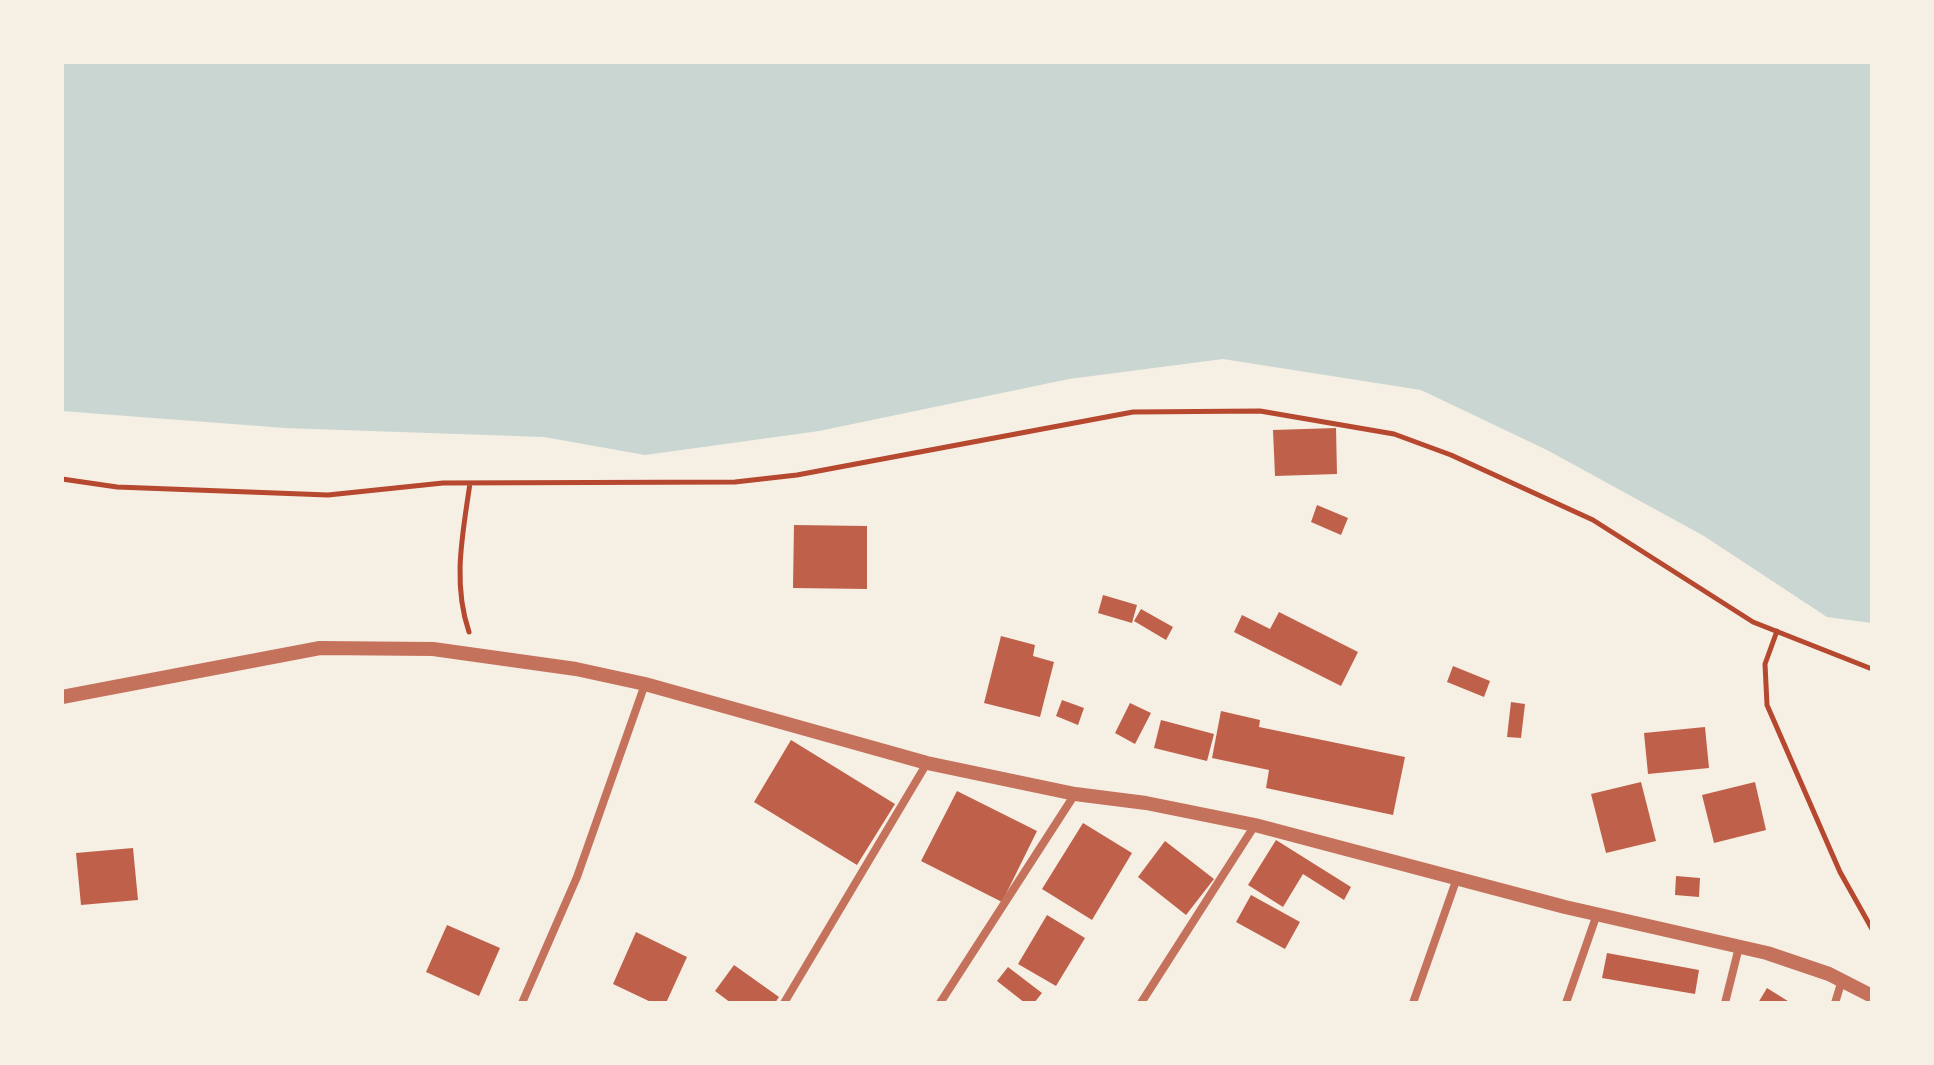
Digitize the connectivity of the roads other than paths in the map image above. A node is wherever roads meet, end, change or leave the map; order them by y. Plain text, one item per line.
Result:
1 (645, 684) junction
2 (62, 697) edge
3 (927, 763) junction
4 (1075, 794) junction
5 (1255, 825) junction
6 (1457, 878) junction
7 (1597, 914) junction
8 (1739, 947) junction
9 (1842, 980) junction
10 (1872, 996) edge
11 (522, 1003) edge
12 (784, 1003) edge
13 (940, 1003) edge
14 (1141, 1003) edge
15 (1413, 1003) edge
16 (1566, 1003) edge
17 (1725, 1003) edge
18 (1835, 1003) edge

1 - 2 street
1 - 3 street
1 - 11 street
3 - 4 street
3 - 12 street
4 - 5 street
4 - 13 street
5 - 6 street
5 - 14 street
6 - 7 street
6 - 15 street
7 - 8 street
7 - 16 street
8 - 9 street
8 - 17 street
9 - 10 street
9 - 18 street

